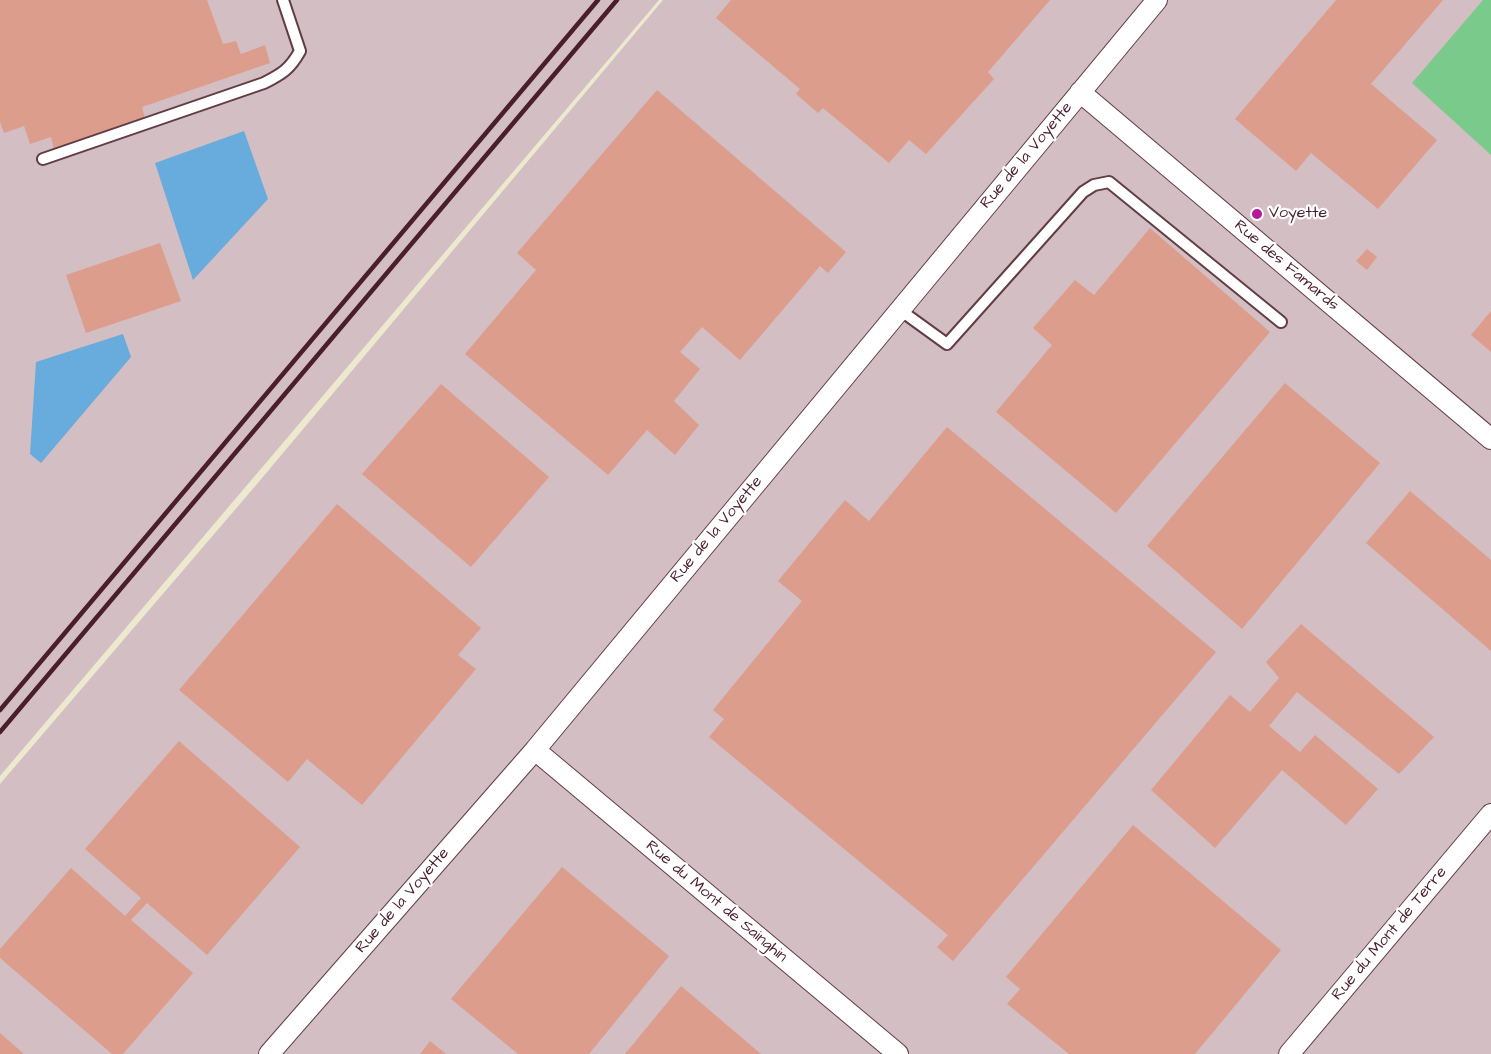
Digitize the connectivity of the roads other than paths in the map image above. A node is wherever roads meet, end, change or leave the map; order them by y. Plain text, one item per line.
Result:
1 (283, 0) edge
2 (1157, 0) edge
3 (1080, 92) junction
4 (43, 159) dead end
5 (900, 310) junction
6 (1281, 322) dead end
7 (1491, 439) edge
8 (535, 750) junction
9 (1491, 814) edge
10 (269, 1054) edge
11 (898, 1054) edge
12 (1289, 1054) edge

1 - 4 lane
2 - 3 street, Rue de la Voyette
3 - 5 street, Rue de la Voyette
3 - 7 street, Rue des Famards
5 - 6 lane
5 - 8 street, Rue de la Voyette
8 - 10 street, Rue de la Voyette
8 - 11 street, Rue du Mont de Sainghin
9 - 12 street, Rue du Mont de Terre

